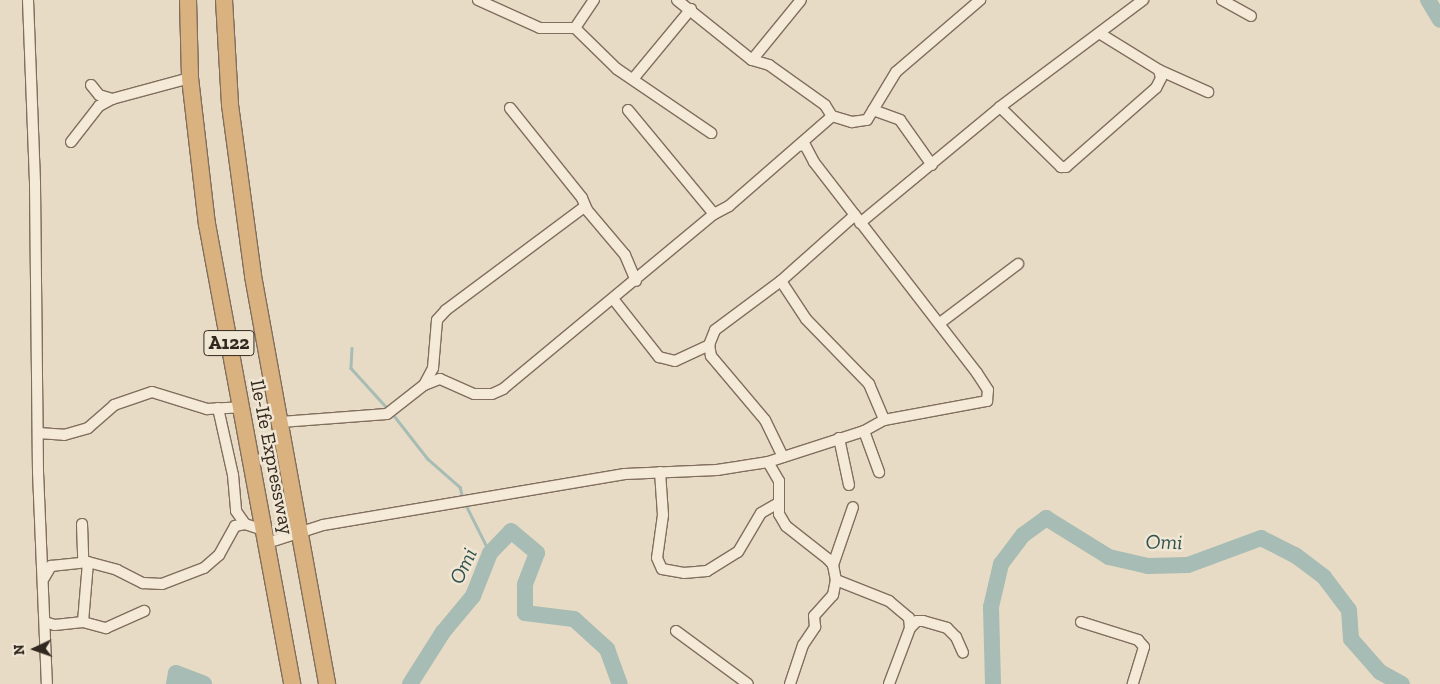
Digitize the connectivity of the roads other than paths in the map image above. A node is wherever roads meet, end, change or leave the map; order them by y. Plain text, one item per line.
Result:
1 (28, 0) edge
2 (188, 0) edge
3 (224, 0) edge
4 (478, 0) edge
5 (594, 0) edge
6 (677, 0) edge
7 (800, 0) edge
8 (980, 0) edge
9 (1143, 0) edge
10 (1222, 0) edge
11 (691, 9) junction
12 (1251, 16) dead end
13 (575, 28) junction
14 (1099, 33) junction
15 (752, 60) junction
16 (1159, 70) junction
17 (190, 78) junction
18 (633, 79) junction
19 (91, 85) dead end
20 (1208, 92) dead end
21 (99, 96) junction
22 (112, 98) junction
23 (99, 106) junction
24 (1000, 107) junction
25 (510, 108) dead end
26 (628, 110) dead end
27 (873, 110) junction
28 (832, 116) junction
29 (711, 132) dead end
30 (72, 142) dead end
31 (801, 146) junction
32 (932, 165) junction
33 (584, 206) junction
34 (714, 214) junction
35 (858, 219) junction
36 (1018, 264) dead end
37 (636, 281) junction
38 (781, 281) junction
39 (614, 300) junction
40 (940, 323) junction
41 (709, 345) junction
42 (424, 386) junction
43 (241, 407) junction
44 (218, 408) junction
45 (884, 420) junction
46 (281, 422) junction
47 (864, 431) junction
48 (38, 433) junction
49 (840, 438) junction
50 (783, 457) junction
51 (768, 462) junction
52 (660, 472) junction
53 (879, 472) dead end
54 (849, 485) dead end
55 (778, 502) junction
56 (853, 507) dead end
57 (82, 524) dead end
58 (245, 524) junction
59 (301, 532) junction
60 (265, 537) junction
61 (42, 550) junction
62 (85, 562) junction
63 (57, 564) junction
64 (833, 565) junction
65 (44, 579) junction
66 (836, 580) junction
67 (144, 611) dead end
68 (83, 622) junction
69 (1081, 622) dead end
70 (49, 626) junction
71 (910, 628) junction
72 (676, 631) dead end
73 (963, 653) dead end
74 (47, 684) edge
75 (292, 684) edge
76 (326, 684) edge
77 (748, 684) edge
78 (790, 684) edge
79 (889, 684) edge
80 (1133, 684) edge

1 - 48 street
2 - 17 highway, Ile-Ife Expressway / A122
3 - 46 highway, Ile-Ife Expressway / A122
4 - 13 street
5 - 13 street
6 - 11 street
7 - 15 street
8 - 27 street
9 - 14 street
10 - 12 street
11 - 15 street
11 - 18 street
13 - 18 street
14 - 16 street
14 - 24 street
15 - 28 street
16 - 20 street
16 - 24 street
17 - 22 street
17 - 43 highway, Ile-Ife Expressway / A122
18 - 29 street
19 - 21 street
21 - 22 street
21 - 23 street
22 - 23 street
23 - 30 street
24 - 32 street
25 - 33 street
26 - 34 street
27 - 28 street
27 - 32 street
28 - 31 street
31 - 34 street
31 - 35 street
32 - 35 street
33 - 37 street
33 - 42 street
34 - 37 street
35 - 38 street
35 - 40 street
36 - 40 street
37 - 39 street
38 - 41 street
38 - 45 street
39 - 41 street
39 - 42 street
40 - 45 street
41 - 50 street
42 - 46 street
43 - 44 street
43 - 60 highway, Ile-Ife Expressway / A122
44 - 48 street
44 - 58 street
45 - 47 street
46 - 59 highway, Ile-Ife Expressway / A122
47 - 49 street
47 - 53 street
48 - 61 street
49 - 50 street
49 - 54 street
50 - 51 street
51 - 52 street
51 - 55 street
52 - 55 street
52 - 59 street
55 - 64 street
56 - 64 street
57 - 62 street
58 - 60 street
58 - 62 street
59 - 60 street
59 - 76 highway, Ile-Ife Expressway / A122
60 - 75 highway, Ile-Ife Expressway / A122
61 - 63 street
61 - 65 street
62 - 63 street
62 - 68 street
63 - 65 street
64 - 66 street
65 - 70 street
66 - 71 street
66 - 78 street
67 - 68 street
68 - 70 street
69 - 80 street
70 - 74 street
71 - 73 street
71 - 79 street
72 - 77 street

